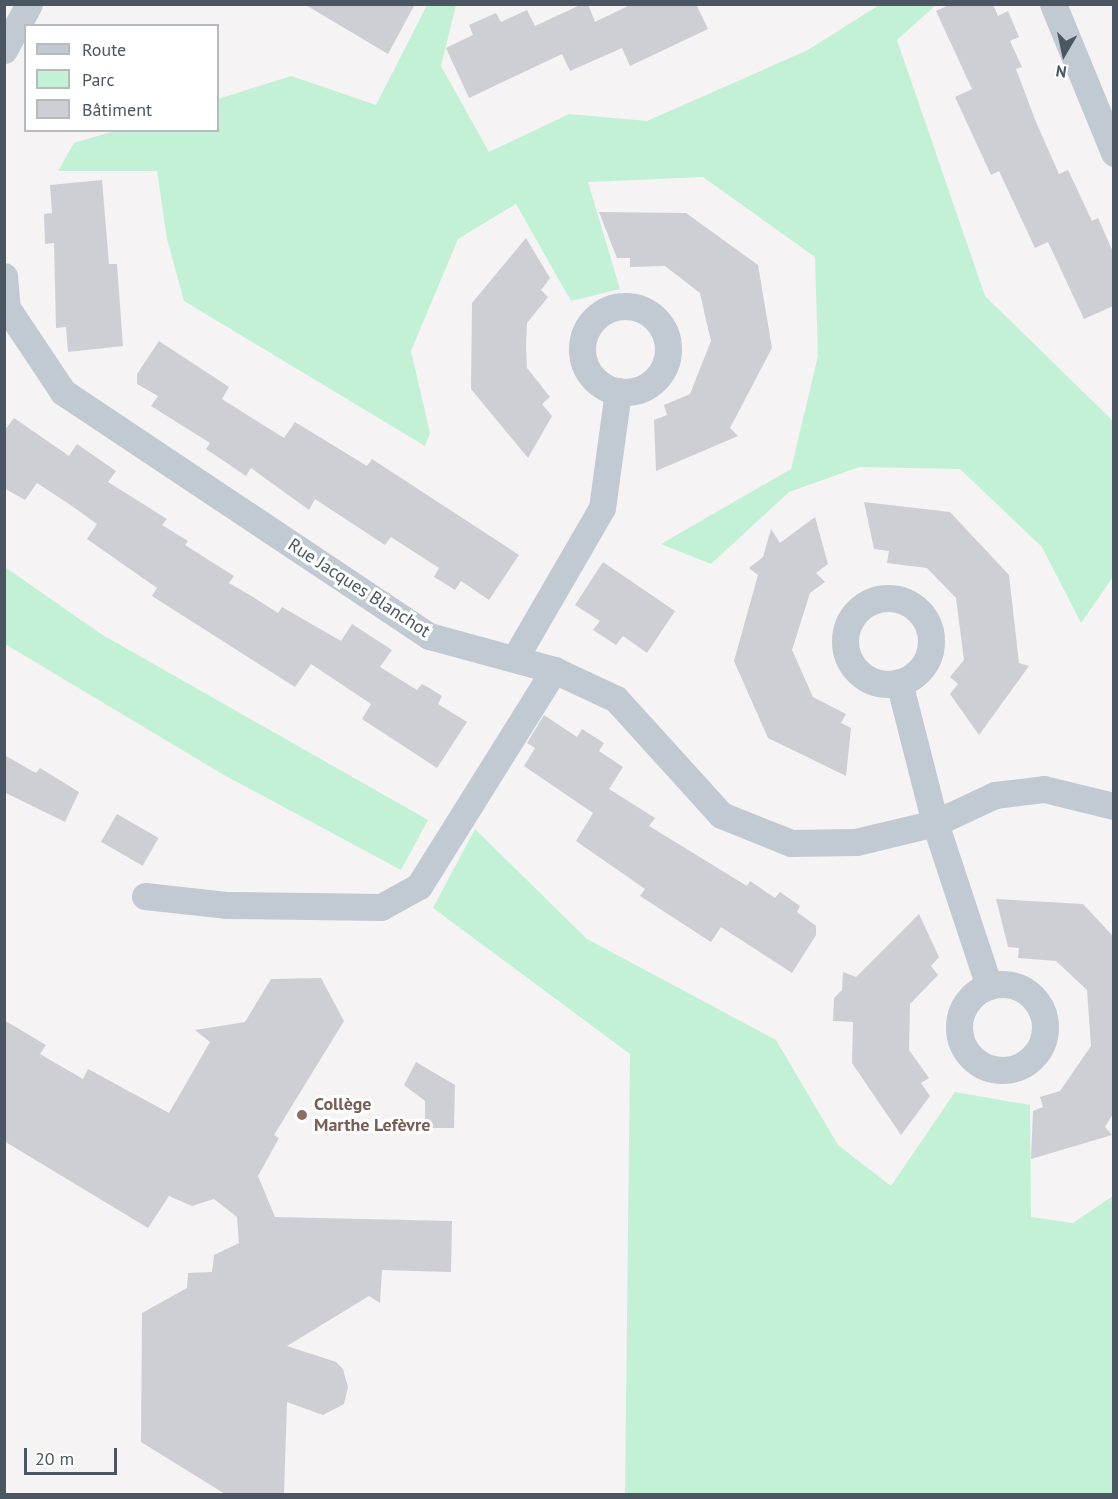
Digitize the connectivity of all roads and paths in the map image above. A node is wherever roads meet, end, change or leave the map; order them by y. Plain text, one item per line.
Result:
1 (28, 4) edge
2 (1053, 4) edge
3 (4, 50) edge
4 (1113, 153) edge
5 (4, 276) edge
6 (618, 391) dead end
7 (515, 658) junction
8 (554, 670) junction
9 (899, 682) dead end
10 (1113, 806) edge
11 (935, 823) junction
12 (145, 896) dead end
13 (989, 986) dead end

1 - 3 street
2 - 4 street
5 - 7 street, Rue Jacques Blanchot
6 - 7 street
7 - 8 street, Rue Jacques Blanchot
8 - 11 street, Rue Jacques Blanchot
8 - 12 street
9 - 11 street
10 - 11 street, Rue Jacques Blanchot
11 - 13 street

